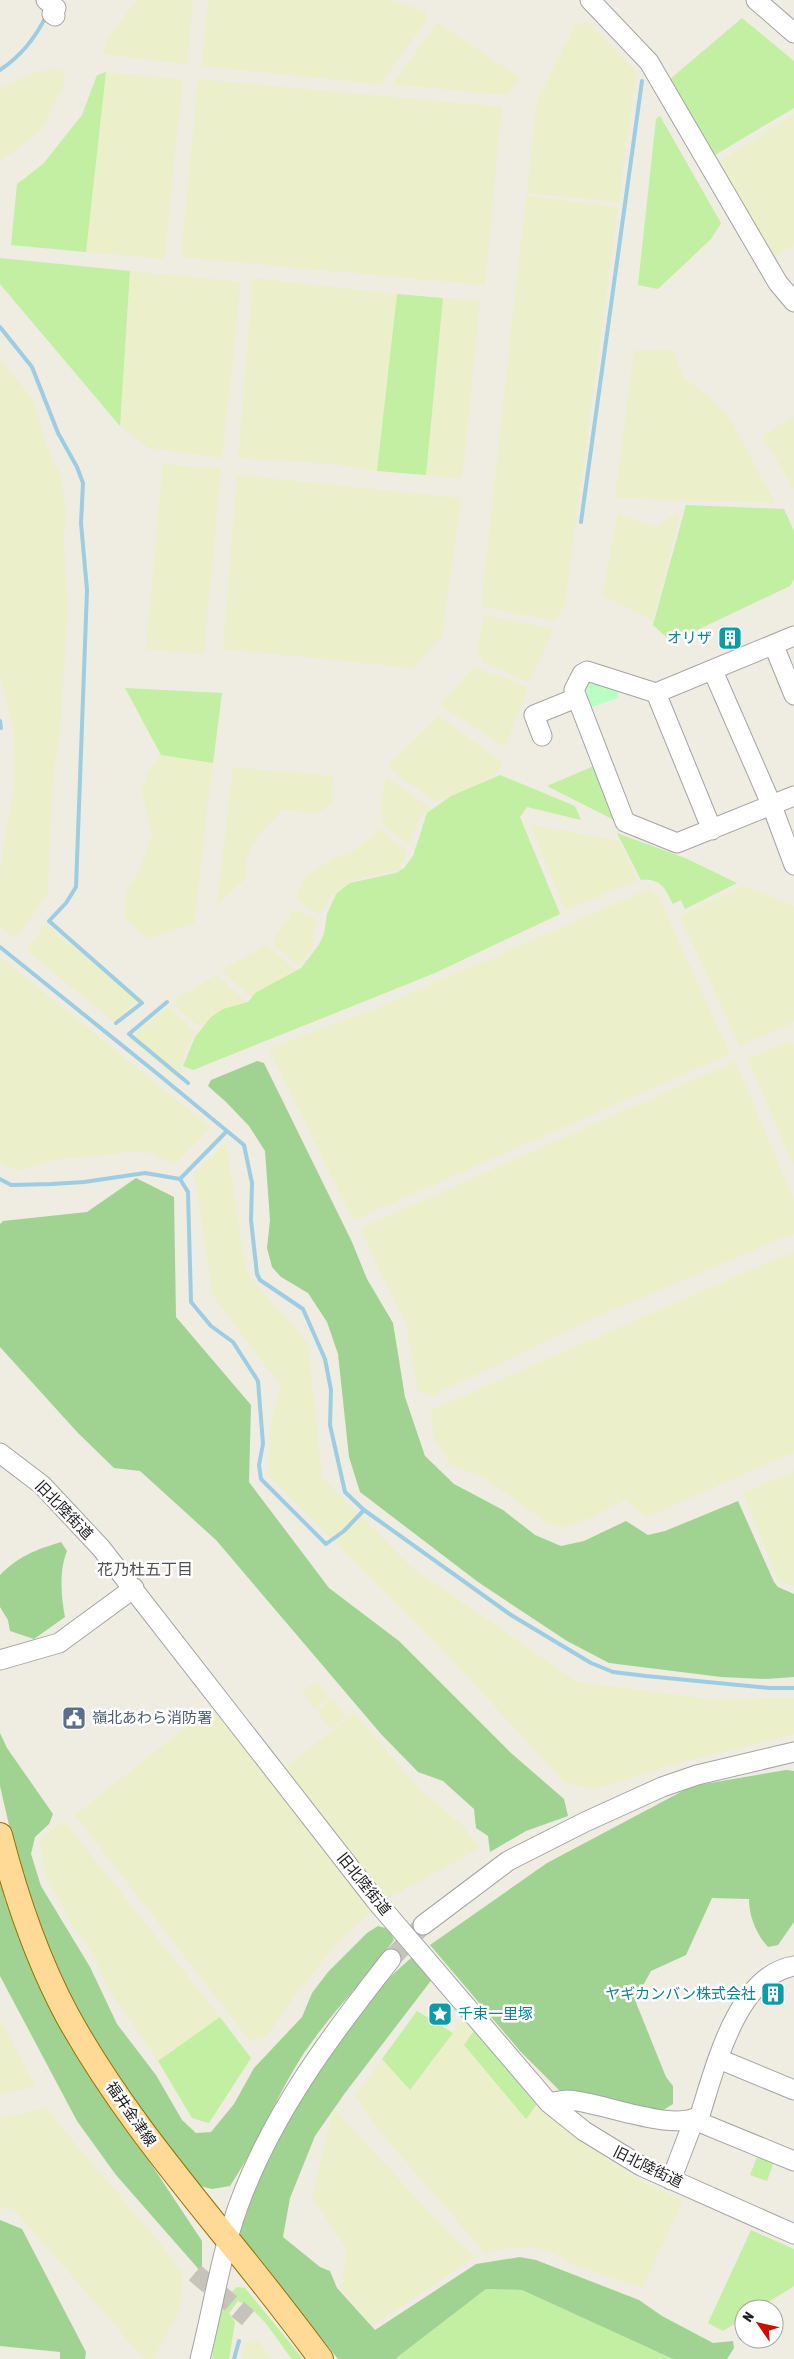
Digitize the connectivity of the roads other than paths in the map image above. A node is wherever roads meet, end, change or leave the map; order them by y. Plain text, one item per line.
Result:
1 (590, 0) edge
2 (756, 0) edge
3 (794, 33) edge
4 (794, 302) edge
5 (794, 636) edge
6 (774, 646) junction
7 (713, 671) junction
8 (656, 693) junction
9 (794, 695) edge
10 (576, 698) junction
11 (542, 736) dead end
12 (794, 796) edge
13 (772, 806) junction
14 (712, 830) junction
15 (794, 865) edge
16 (0, 1453) edge
17 (134, 1588) junction
18 (0, 1660) edge
19 (794, 1752) edge
20 (0, 1835) edge
21 (423, 1925) tunnel mouth
22 (391, 1959) tunnel mouth
23 (794, 1966) edge
24 (719, 2058) junction
25 (794, 2090) edge
26 (548, 2103) junction
27 (694, 2120) junction
28 (794, 2161) edge
29 (671, 2180) junction
30 (794, 2234) edge
31 (228, 2240) junction
32 (200, 2359) edge
33 (321, 2359) edge

1 - 4 street
2 - 3 street
5 - 6 street
6 - 7 street
6 - 9 street
7 - 8 street
7 - 13 street
8 - 10 street
8 - 14 street
10 - 11 street
10 - 14 street
12 - 13 street
13 - 14 street
13 - 15 street
16 - 17 street, 旧北陸街道
17 - 18 street
17 - 26 street, 旧北陸街道
19 - 21 street
20 - 31 main road, 福井金津線
22 - 31 street
23 - 24 street
24 - 25 street
24 - 27 street
26 - 27 street
26 - 29 street, 旧北陸街道
27 - 28 street
27 - 29 street
29 - 30 street, 旧北陸街道
31 - 32 street
31 - 33 main road, 福井金津線

